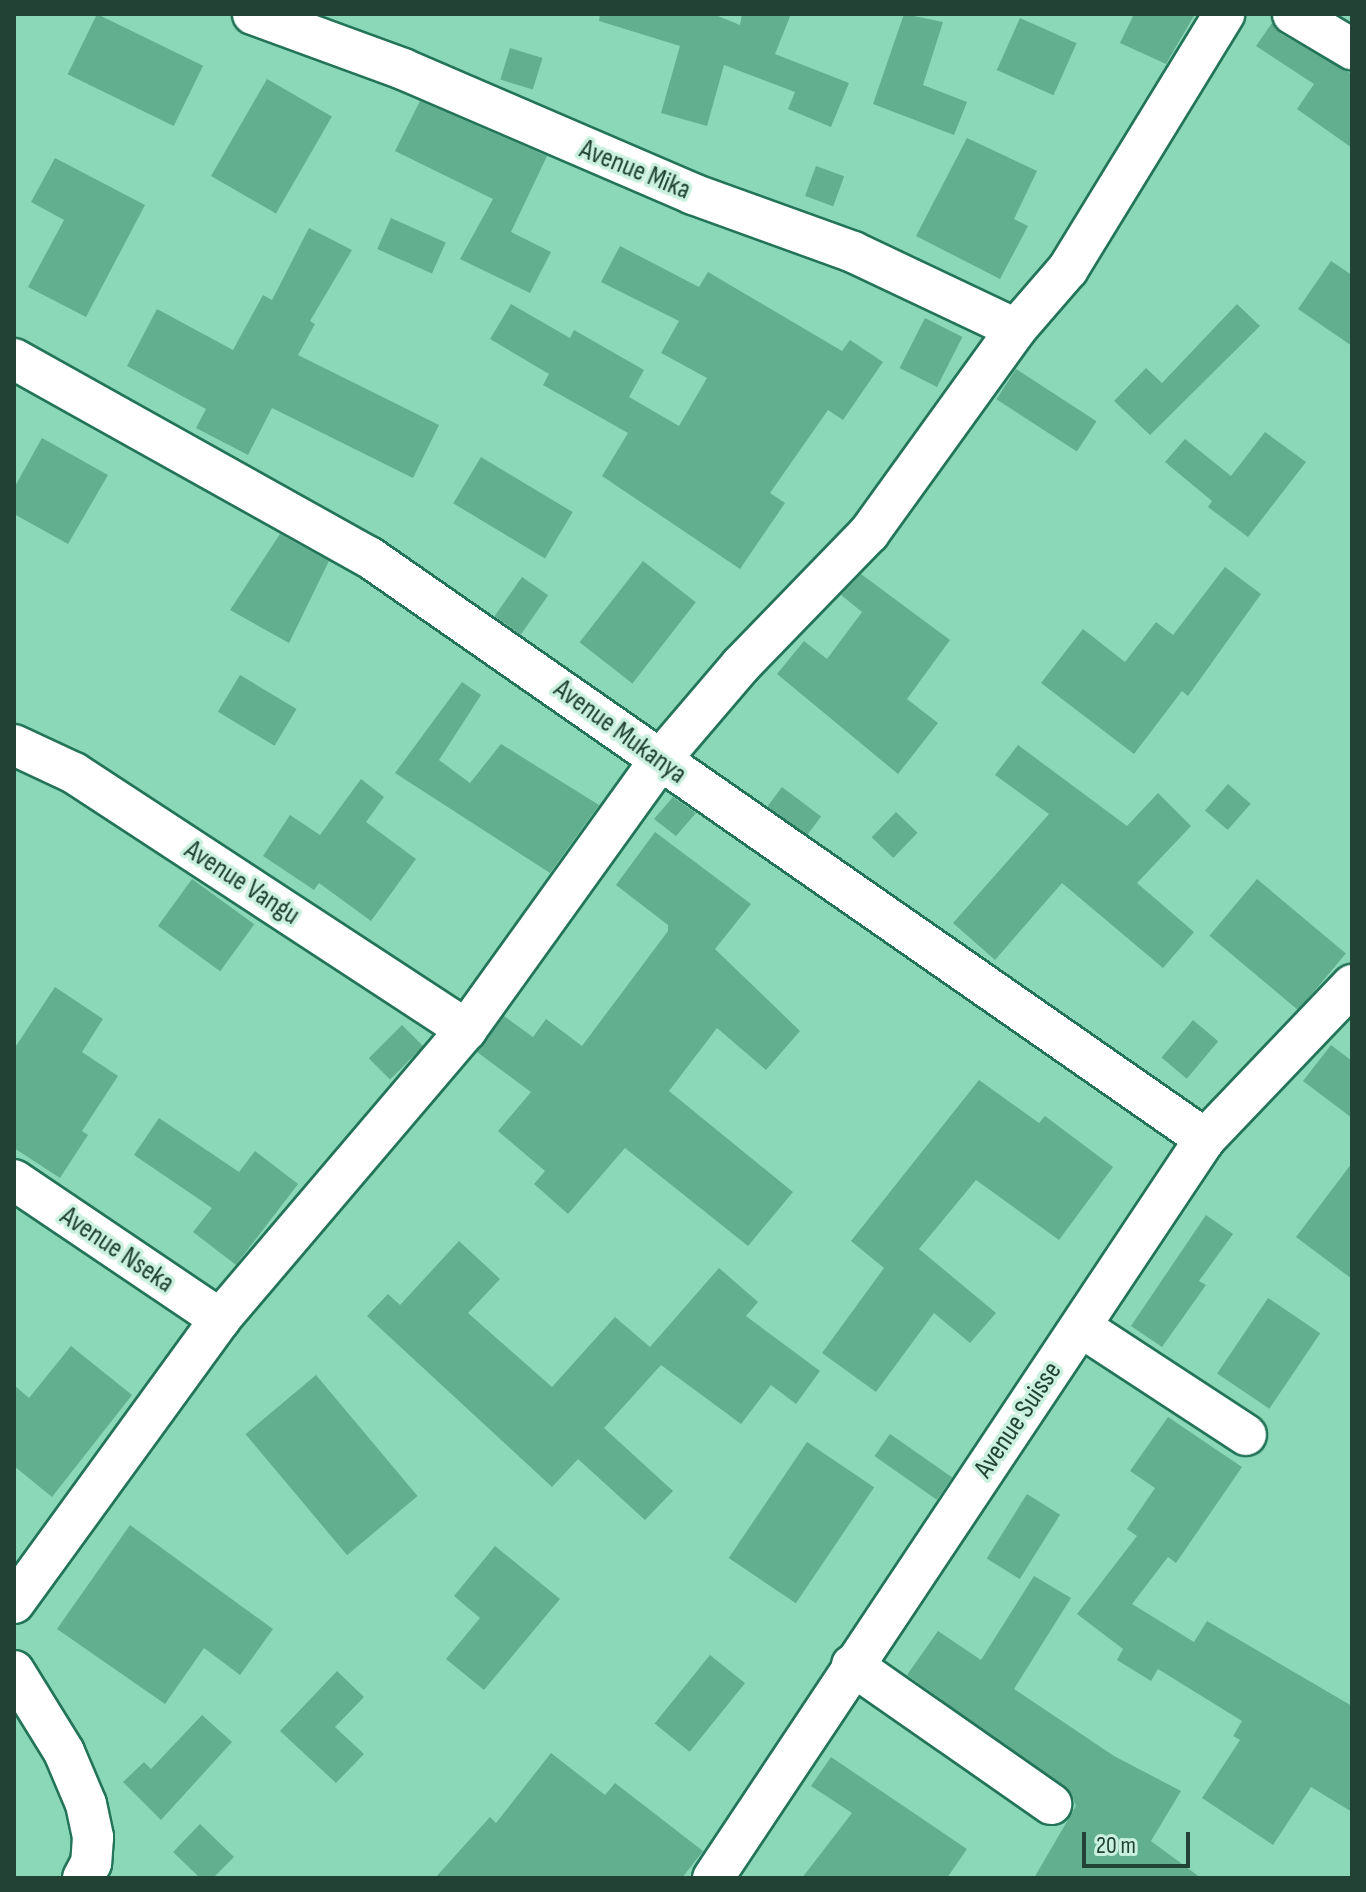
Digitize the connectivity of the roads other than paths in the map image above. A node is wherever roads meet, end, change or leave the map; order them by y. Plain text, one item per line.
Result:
1 (253, 14) edge
2 (1224, 14) edge
3 (1293, 14) edge
4 (1352, 49) edge
5 (1016, 329) junction
6 (14, 359) edge
7 (14, 745) edge
8 (659, 761) junction
9 (1352, 985) edge
10 (466, 1030) junction
11 (1205, 1139) junction
12 (14, 1180) edge
13 (220, 1319) junction
14 (1081, 1327) junction
15 (1246, 1435) dead end
16 (14, 1603) edge
17 (852, 1665) junction
18 (14, 1671) edge
19 (1051, 1804) dead end
20 (83, 1878) edge
21 (713, 1878) edge

1 - 5 street, Avenue Mika
2 - 5 street
3 - 4 street
5 - 8 street
6 - 8 street, Avenue Mukanya
7 - 10 street, Avenue Vangu
8 - 10 street
8 - 11 street, Avenue Mukanya
9 - 11 street, Avenue Suisse
10 - 13 street
11 - 14 street, Avenue Suisse
12 - 13 street, Avenue Nseka
13 - 16 street
14 - 15 street
14 - 17 street, Avenue Suisse
17 - 19 street
17 - 21 street, Avenue Suisse
18 - 20 street

